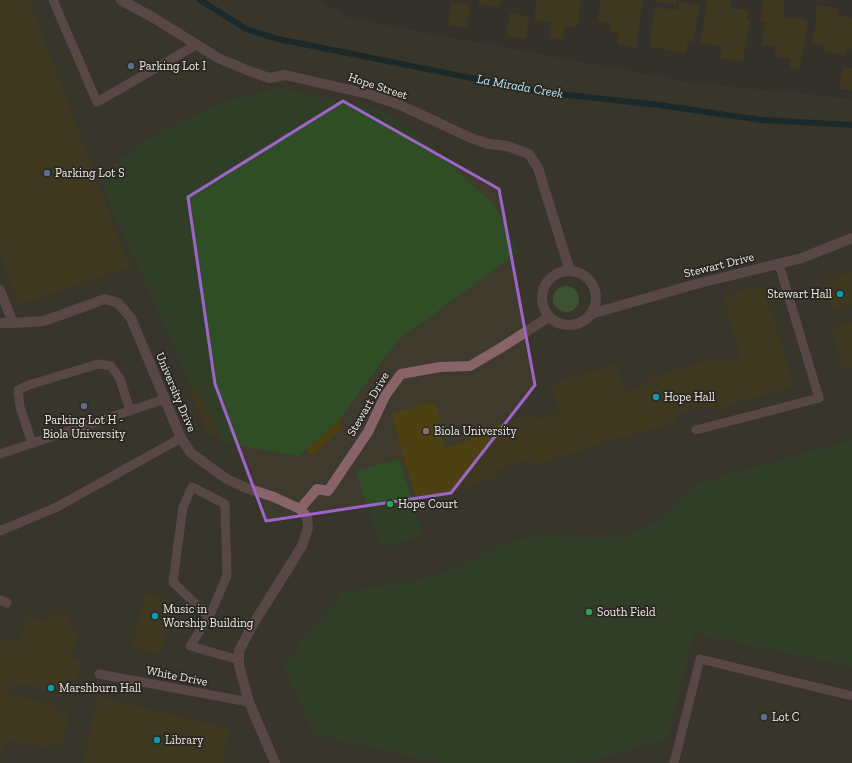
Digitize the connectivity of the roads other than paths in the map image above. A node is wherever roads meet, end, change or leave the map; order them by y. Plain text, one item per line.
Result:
1 (53, 0) edge
2 (121, 0) edge
3 (196, 45) junction
4 (852, 238) edge
5 (779, 264) junction
6 (570, 271) junction
7 (0, 290) edge
8 (591, 314) junction
9 (549, 317) junction
10 (0, 323) edge
11 (13, 323) junction
12 (165, 399) junction
13 (130, 410) junction
14 (696, 430) dead end
15 (181, 438) junction
16 (32, 443) junction
17 (0, 454) edge
18 (300, 509) junction
19 (0, 531) edge
20 (209, 616) junction
21 (239, 660) junction
22 (99, 674) dead end
23 (852, 696) edge
24 (250, 702) junction
25 (275, 763) edge
26 (674, 763) edge

1 - 3 lane
2 - 3 street, Hope Street
3 - 6 street, Hope Street
4 - 5 street, Stewart Drive
5 - 8 street, Stewart Drive
5 - 14 lane
6 - 8 street
6 - 9 street
7 - 11 street
8 - 9 street
9 - 18 street, Stewart Drive
10 - 11 street, University Drive
11 - 12 street, University Drive
12 - 13 lane
12 - 15 street, University Drive
13 - 16 lane
13 - 16 lane
15 - 18 street, University Drive
15 - 19 lane
16 - 17 lane
18 - 21 street
20 - 20 lane
20 - 21 lane
21 - 24 street
22 - 24 lane, White Drive
23 - 26 lane
24 - 25 street

